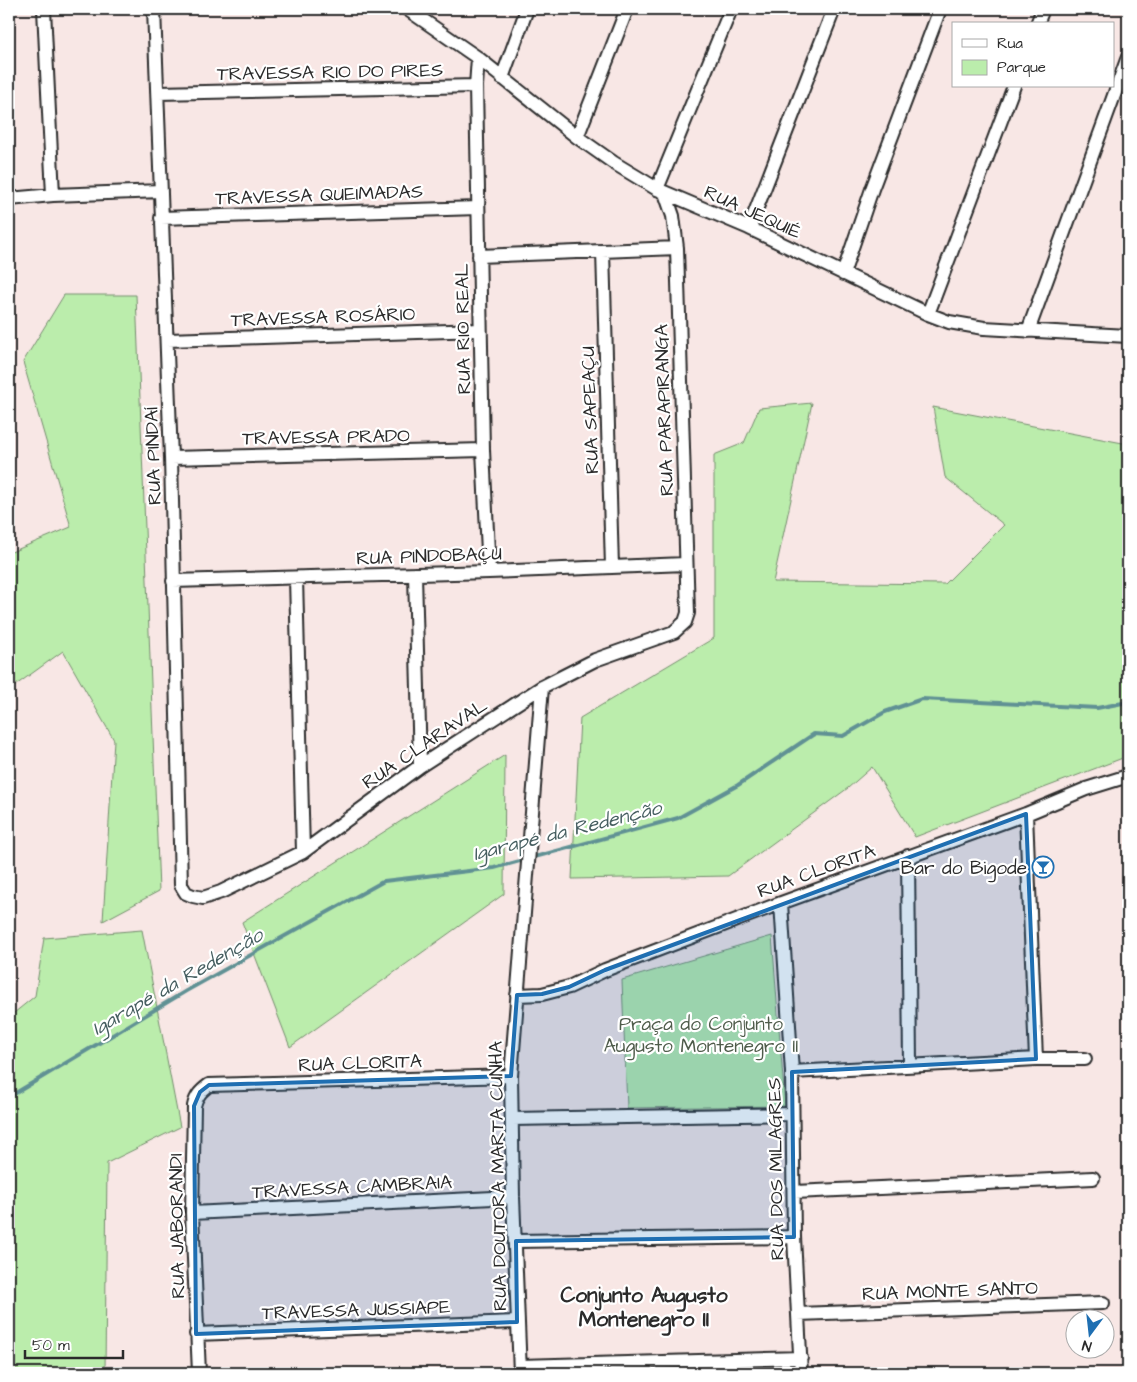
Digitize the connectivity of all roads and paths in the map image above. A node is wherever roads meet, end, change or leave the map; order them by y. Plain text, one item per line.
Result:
1 (44, 9) edge
2 (154, 9) edge
3 (407, 9) edge
4 (528, 9) edge
5 (627, 9) edge
6 (731, 9) edge
7 (834, 9) edge
8 (940, 9) edge
9 (1043, 9) edge
10 (425, 14) edge
11 (1039, 22) edge
12 (1128, 57) edge
13 (478, 58) junction
14 (502, 78) junction
15 (476, 86) junction
16 (1013, 88) edge
17 (158, 93) junction
18 (577, 137) junction
19 (161, 190) junction
20 (661, 191) junction
21 (53, 195) junction
22 (9, 199) edge
23 (478, 208) junction
24 (161, 218) junction
25 (749, 228) junction
26 (677, 248) junction
27 (603, 252) junction
28 (479, 256) junction
29 (843, 274) junction
30 (928, 314) junction
31 (480, 330) junction
32 (1028, 330) junction
33 (1127, 333) edge
34 (167, 340) junction
35 (483, 450) junction
36 (171, 458) junction
37 (685, 564) junction
38 (612, 567) junction
39 (489, 572) junction
40 (415, 574) junction
41 (296, 578) junction
42 (173, 581) junction
43 (682, 627) joint
44 (542, 687) junction
45 (420, 766) junction
46 (1128, 776) edge
47 (1026, 814) junction
48 (303, 852) junction
49 (908, 856) junction
50 (193, 896) joint
51 (781, 903) junction
52 (517, 995) junction
53 (1036, 1059) junction
54 (1085, 1059) dead end
55 (910, 1065) junction
56 (792, 1072) junction
57 (511, 1076) junction
58 (209, 1085) joint
59 (792, 1114) junction
60 (512, 1119) junction
61 (1093, 1178) dead end
62 (795, 1192) junction
63 (513, 1197) junction
64 (192, 1212) junction
65 (794, 1237) junction
66 (516, 1241) junction
67 (1103, 1303) dead end
68 (798, 1314) junction
69 (518, 1322) junction
70 (196, 1334) junction
71 (800, 1358) junction
72 (520, 1370) edge
73 (199, 1373) edge
74 (801, 1373) edge

1 - 21 street
2 - 17 street, RUA PINDAÍ
3 - 10 street, RUA JEQUIÉ
4 - 14 street
5 - 18 street
6 - 20 street
7 - 25 street
8 - 29 street
9 - 11 street
10 - 13 street, RUA JEQUIÉ
12 - 32 street
13 - 14 street, RUA JEQUIÉ
13 - 15 street
14 - 18 street, RUA JEQUIÉ
15 - 17 street, TRAVESSA RIO DO PIRES
15 - 23 street, RUA RIO REAL
16 - 30 street
17 - 19 street, RUA PINDAÍ
18 - 20 street, RUA JEQUIÉ
19 - 21 street
19 - 24 street, RUA PINDAÍ
20 - 25 street, RUA JEQUIÉ
20 - 26 street, RUA PARAPIRANGA
21 - 22 street
23 - 24 street, TRAVESSA QUEIMADAS
23 - 28 street, RUA RIO REAL
24 - 34 street, RUA PINDAÍ
25 - 29 street, RUA JEQUIÉ
26 - 27 street
26 - 37 street, RUA PARAPIRANGA
27 - 28 street
27 - 38 street, RUA SAPEAÇU
28 - 31 street, RUA RIO REAL
29 - 30 street, RUA JEQUIÉ
30 - 32 street, RUA JEQUIÉ
31 - 34 street, TRAVESSA ROSÁRIO
31 - 35 street, RUA RIO REAL
32 - 33 street, RUA JEQUIÉ
34 - 36 street, RUA PINDAÍ
35 - 36 street, TRAVESSA PRADO
35 - 39 street, RUA RIO REAL
36 - 42 street, RUA PINDAÍ
37 - 38 street, RUA PINDOBAÇU
37 - 43 street, RUA PARAPIRANGA
38 - 39 street, RUA PINDOBAÇU
39 - 40 street, RUA PINDOBAÇU
40 - 41 street, RUA PINDOBAÇU
40 - 45 street
41 - 42 street, RUA PINDOBAÇU
41 - 48 street
42 - 50 street, RUA PINDAÍ
43 - 44 street, RUA CLARAVAL
44 - 45 street, RUA CLARAVAL
44 - 52 street, RUA DOUTORA MARTA CUNHA
45 - 48 street, RUA CLARAVAL
46 - 47 street, RUA CLORITA
47 - 49 street, RUA CLORITA
47 - 53 street
48 - 50 street, RUA CLARAVAL
49 - 51 street, RUA CLORITA
49 - 55 street
51 - 52 street, RUA CLORITA
51 - 56 street, RUA DOS MILAGRES
52 - 57 street, RUA DOUTORA MARTA CUNHA
53 - 54 street
53 - 55 street
55 - 56 street
56 - 59 street, RUA DOS MILAGRES
57 - 58 street, RUA CLORITA
57 - 60 street, RUA DOUTORA MARTA CUNHA
58 - 64 street, RUA JABORANDI
59 - 60 street
59 - 62 street, RUA DOS MILAGRES
60 - 63 street, RUA DOUTORA MARTA CUNHA
61 - 62 street
62 - 65 street, RUA DOS MILAGRES
63 - 64 street, TRAVESSA CAMBRAIA
63 - 66 street, RUA DOUTORA MARTA CUNHA
64 - 70 street, RUA JABORANDI
65 - 66 street
65 - 68 street, RUA DOS MILAGRES
66 - 69 street, RUA DOUTORA MARTA CUNHA
67 - 68 street, RUA MONTE SANTO
68 - 71 street, RUA DOS MILAGRES
69 - 70 street, TRAVESSA JUSSIAPE
69 - 72 street, RUA DOUTORA MARTA CUNHA
70 - 73 street, RUA JABORANDI
71 - 72 street
71 - 74 street, RUA DOS MILAGRES

